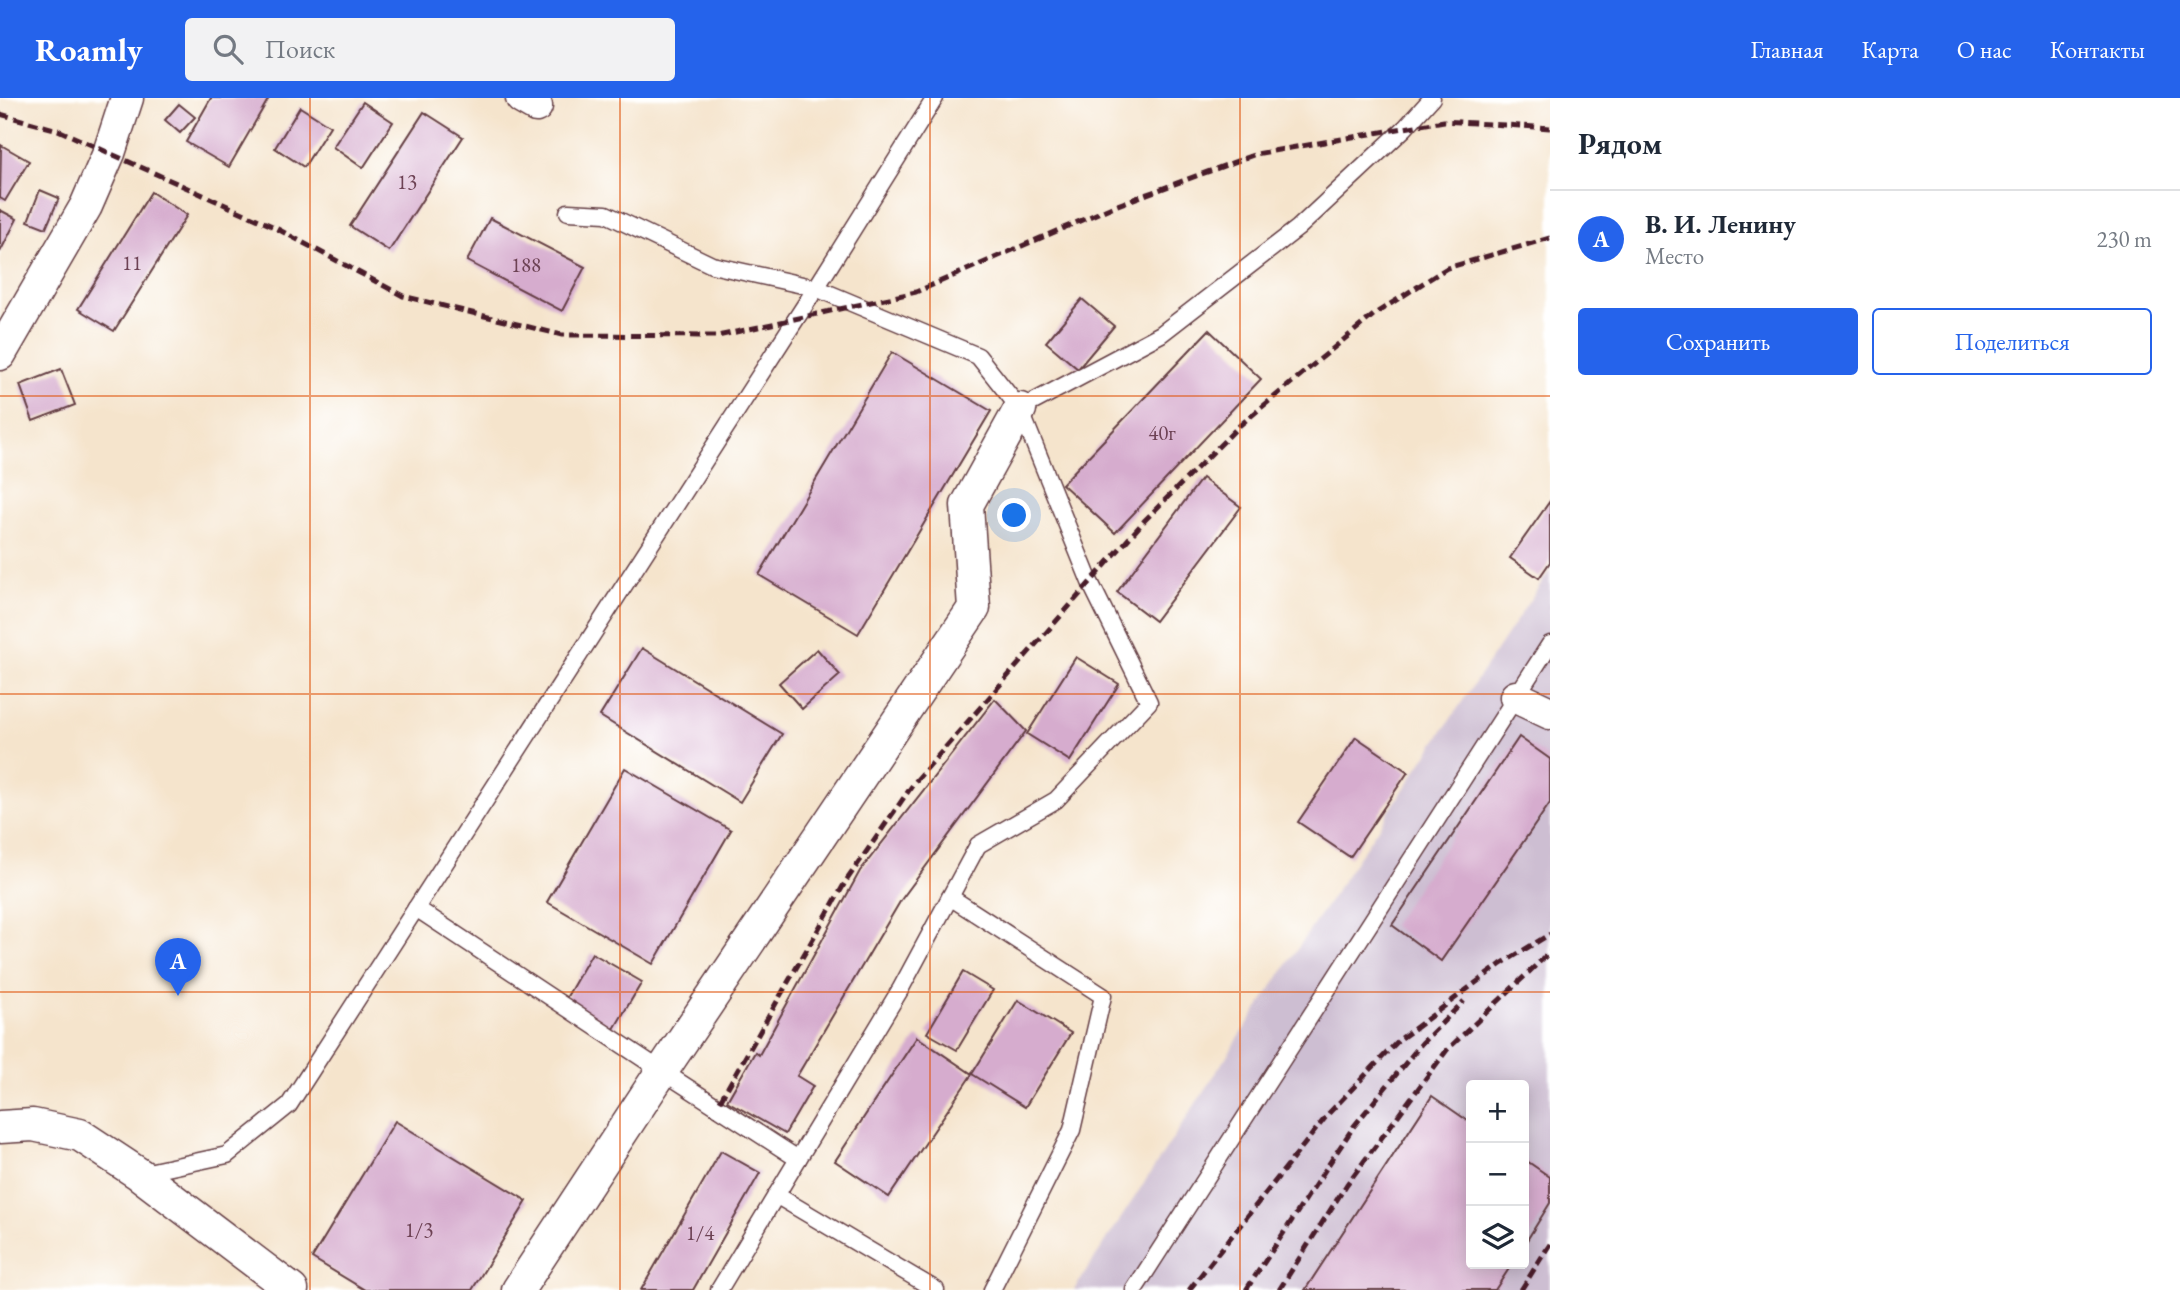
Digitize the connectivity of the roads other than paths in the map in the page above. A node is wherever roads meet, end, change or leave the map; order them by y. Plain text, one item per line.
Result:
1 (127, 98) edge
2 (936, 98) edge
3 (1432, 98) edge
4 (568, 212) dead end
5 (816, 288) junction
6 (0, 354) edge
7 (1020, 410) junction
8 (1550, 644) edge
9 (1516, 698) junction
10 (1550, 713) edge
11 (950, 897) junction
12 (416, 908) junction
13 (662, 1072) junction
14 (0, 1126) edge
15 (798, 1159) junction
16 (139, 1174) junction
17 (776, 1195) junction
18 (524, 1287) edge
19 (292, 1290) edge
20 (719, 1290) edge
21 (936, 1290) edge
22 (992, 1290) edge
23 (1133, 1290) edge

1 - 6 street
2 - 5 lane
3 - 7 lane
4 - 5 lane
5 - 7 lane
5 - 12 lane
7 - 11 lane
7 - 13 street
8 - 9 lane
9 - 10 street
9 - 23 lane
11 - 15 lane
11 - 22 lane
12 - 13 lane
12 - 16 lane
13 - 15 lane
13 - 18 street
14 - 16 street
15 - 17 lane
16 - 19 street
17 - 20 lane
17 - 21 lane

